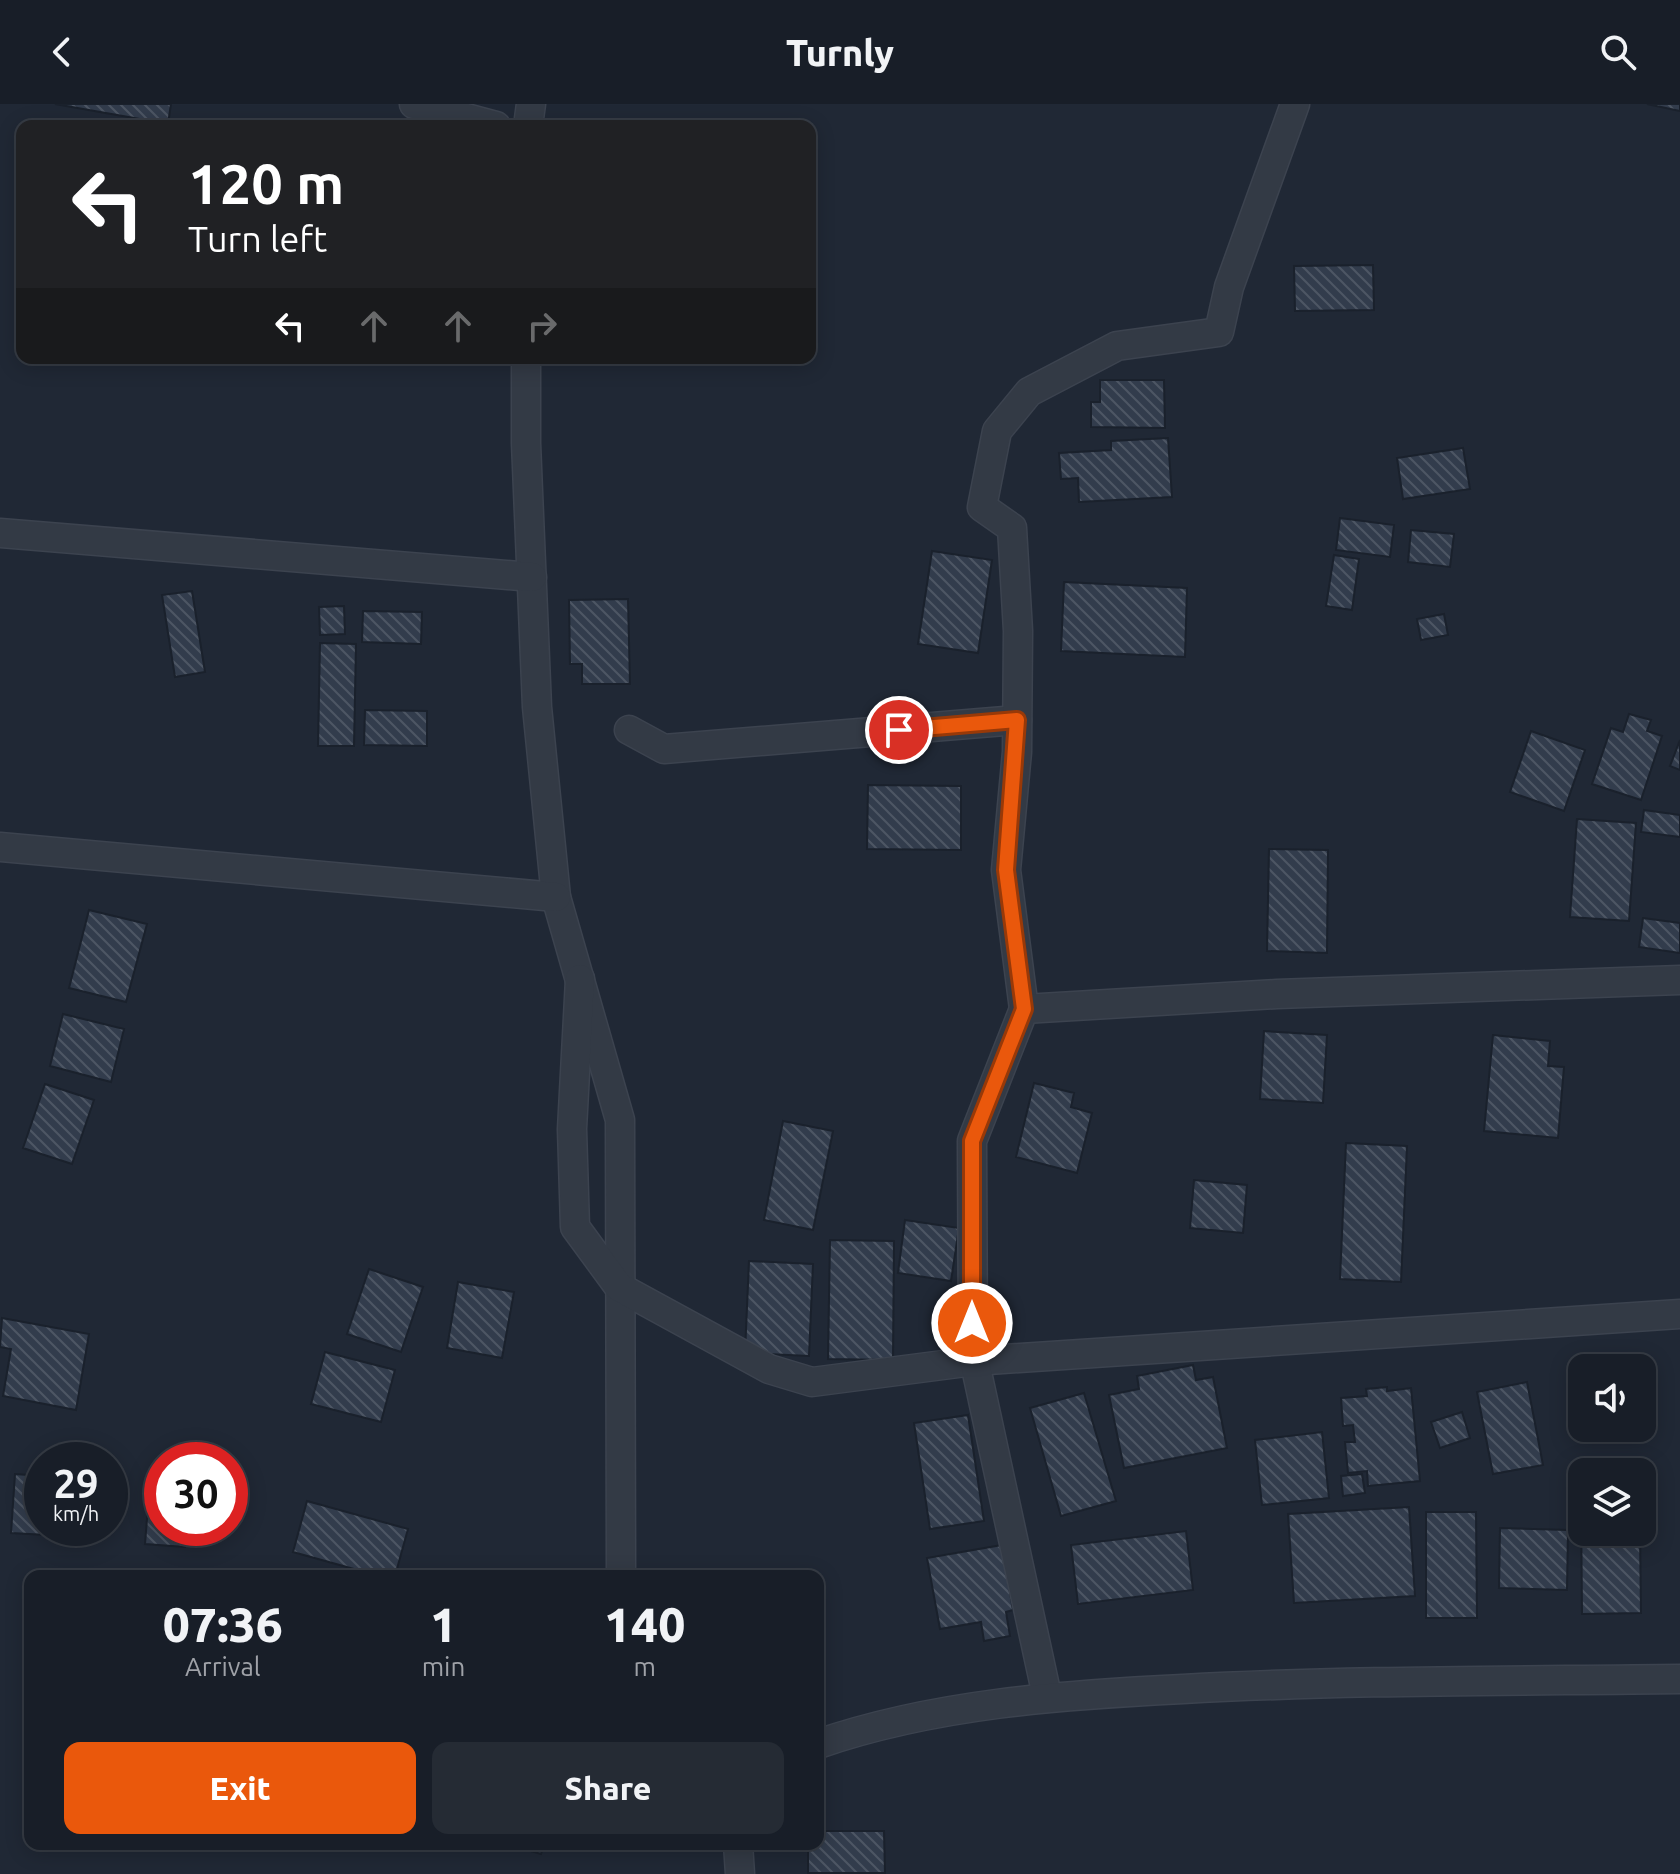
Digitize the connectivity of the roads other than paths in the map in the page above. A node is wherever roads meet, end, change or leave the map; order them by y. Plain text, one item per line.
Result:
1 (414, 104) edge
2 (1295, 104) edge
3 (474, 120) edge
4 (526, 364) edge
5 (0, 533) edge
6 (532, 577) junction
7 (1017, 720) junction
8 (629, 730) dead end
9 (0, 847) edge
10 (556, 897) junction
11 (580, 979) junction
12 (1680, 980) edge
13 (1024, 1009) junction
14 (619, 1287) junction
15 (1680, 1314) edge
16 (974, 1361) junction
17 (621, 1570) edge
18 (1680, 1679) edge
19 (1047, 1696) junction
20 (824, 1742) edge
21 (738, 1850) edge
22 (740, 1874) edge

1 - 3 street
2 - 7 street
4 - 6 street
5 - 6 street
6 - 10 street
7 - 8 street
7 - 13 street
9 - 10 street
10 - 11 street
11 - 14 street
11 - 14 street
12 - 13 street
13 - 16 street
14 - 16 street
14 - 17 street
15 - 16 street
16 - 19 street
18 - 19 street
19 - 20 street
21 - 22 street

